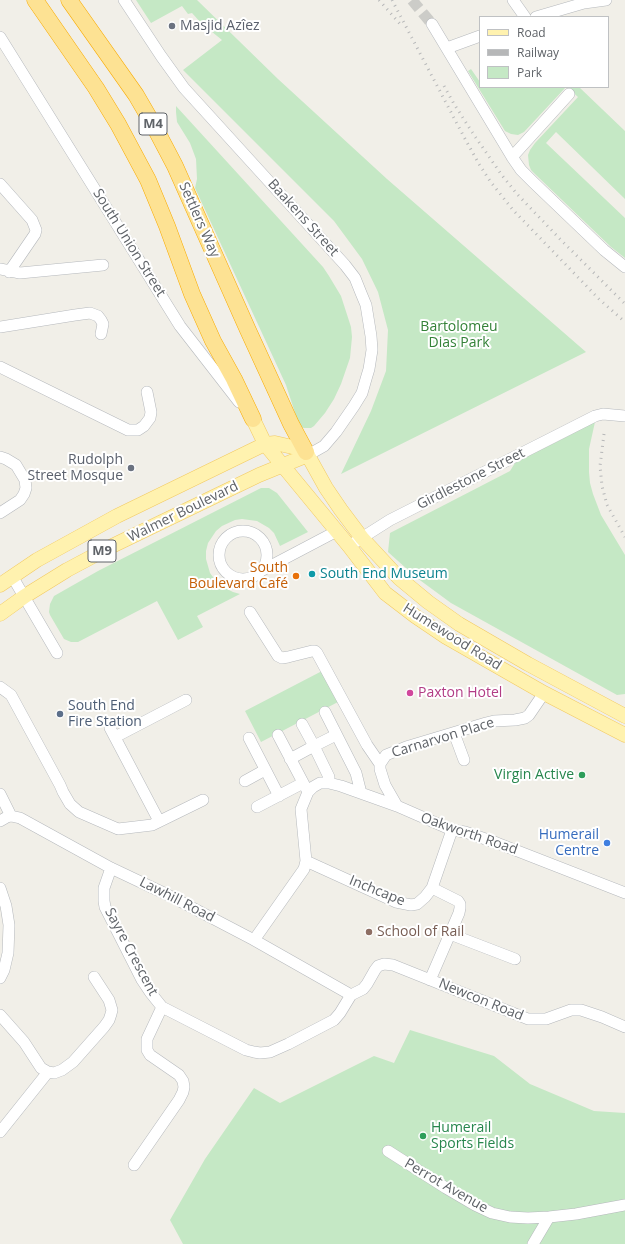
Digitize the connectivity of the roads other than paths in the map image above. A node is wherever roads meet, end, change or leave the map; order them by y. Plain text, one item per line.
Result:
1 (69, 0) edge
2 (124, 0) edge
3 (513, 0) edge
4 (606, 0) edge
5 (38, 4) edge
6 (524, 16) edge
7 (539, 16) edge
8 (432, 24) tunnel mouth
9 (479, 36) edge
10 (0, 37) edge
11 (447, 48) junction
12 (569, 94) dead end
13 (512, 157) junction
14 (0, 184) edge
15 (103, 265) dead end
16 (625, 267) edge
17 (5, 270) edge
18 (0, 327) edge
19 (101, 334) dead end
20 (0, 367) edge
21 (147, 392) dead end
22 (625, 416) edge
23 (252, 419) junction
24 (265, 444) junction
25 (307, 453) junction
26 (0, 457) edge
27 (282, 465) junction
28 (0, 513) edge
29 (337, 531) junction
30 (362, 538) junction
31 (349, 546) junction
32 (261, 571) junction
33 (12, 576) junction
34 (0, 585) edge
35 (25, 596) junction
36 (250, 612) dead end
37 (0, 614) edge
38 (57, 653) dead end
39 (0, 688) edge
40 (544, 693) junction
41 (186, 700) dead end
42 (325, 712) dead end
43 (623, 713) edge
44 (302, 724) dead end
45 (454, 733) junction
46 (278, 735) dead end
47 (336, 735) junction
48 (625, 735) edge
49 (249, 738) dead end
50 (314, 746) junction
51 (290, 759) junction
52 (464, 760) dead end
53 (380, 764) junction
54 (265, 770) junction
55 (244, 782) dead end
56 (329, 783) junction
57 (308, 787) junction
58 (361, 793) junction
59 (0, 794) edge
60 (279, 796) junction
61 (203, 800) dead end
62 (397, 806) junction
63 (257, 807) dead end
64 (11, 816) junction
65 (0, 821) edge
66 (159, 821) junction
67 (452, 830) junction
68 (306, 861) junction
69 (110, 868) junction
70 (0, 888) edge
71 (432, 888) junction
72 (625, 893) edge
73 (450, 934) junction
74 (254, 940) junction
75 (514, 959) dead end
76 (0, 978) edge
77 (94, 978) dead end
78 (430, 980) junction
79 (351, 995) junction
80 (162, 1007) junction
81 (0, 1016) edge
82 (625, 1027) edge
83 (48, 1072) junction
84 (0, 1132) edge
85 (388, 1151) dead end
86 (134, 1165) dead end
87 (625, 1205) edge
88 (549, 1217) junction
89 (533, 1244) edge

1 - 25 highway, Settlers Way / M4
2 - 25 street, Baakens Street
3 - 6 street
4 - 7 street
5 - 23 highway, M4
8 - 11 street
9 - 11 street
10 - 23 street, South Union Street
11 - 13 street
12 - 13 street
13 - 16 street
14 - 17 street
15 - 17 street
18 - 19 street
20 - 21 street
22 - 30 street, Girdlestone Street
23 - 24 main road, South Union Street
24 - 25 main road, Walmer Boulevard / M9
24 - 27 main road, Humewood Road
24 - 33 main road, Walmer Boulevard / M9
25 - 27 main road, Walmer Boulevard / M9
25 - 30 main road, Humewood Road / M4
26 - 28 street
27 - 29 main road, Humewood Road
27 - 35 main road, Walmer Boulevard / M9
29 - 31 main road, Humewood Road
29 - 32 street
30 - 31 street, Girdlestone Street
30 - 43 main road, Humewood Road / M4
31 - 40 main road, Humewood Road
32 - 32 street
33 - 34 main road, Walmer Boulevard / M9
33 - 35 street
35 - 37 main road, Walmer Boulevard / M9
35 - 38 street
36 - 53 street
39 - 66 street
40 - 45 street, Carnarvon Place
40 - 48 main road, Humewood Road
41 - 66 street
42 - 47 street
44 - 50 street
45 - 52 street
45 - 53 street, Carnarvon Place
46 - 51 street
47 - 50 street
47 - 58 street
49 - 54 street
50 - 51 street
50 - 56 street
51 - 57 street
53 - 62 street, Carnarvon Place
54 - 55 street
54 - 60 street
56 - 57 street
56 - 58 street, Oakworth Road
57 - 60 street
57 - 68 street
58 - 62 street, Oakworth Road
59 - 64 street
60 - 63 street
61 - 66 street
62 - 67 street, Oakworth Road
64 - 65 street
64 - 69 street, Lawhill Road
67 - 71 street, Inchcape
67 - 72 street, Oakworth Road
68 - 71 street, Inchcape
68 - 74 street
69 - 74 street, Lawhill Road
69 - 80 street, Sayre Crescent
70 - 76 street
71 - 73 street
73 - 75 street
73 - 78 street
74 - 79 street, Lawhill Road
77 - 83 street
78 - 79 street, Newcon Road
78 - 82 street, Newcon Road
79 - 80 street, Sayre Crescent
80 - 86 street
81 - 83 street
83 - 84 street
85 - 88 street, Perrot Avenue
87 - 88 street, Perrot Avenue
88 - 89 street

